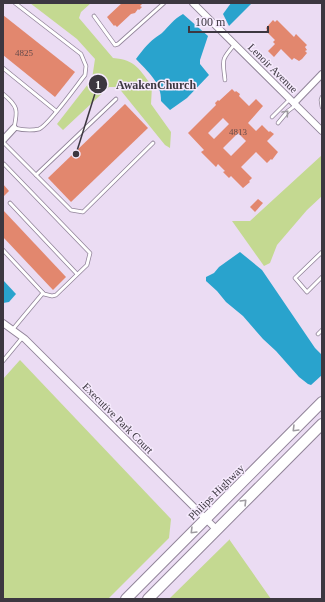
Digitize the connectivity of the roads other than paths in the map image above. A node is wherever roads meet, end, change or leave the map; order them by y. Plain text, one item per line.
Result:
1 (15, 3) edge
2 (164, 3) edge
3 (193, 3) edge
4 (94, 16) dead end
5 (235, 44) junction
6 (3, 68) edge
7 (322, 74) edge
8 (225, 80) dead end
9 (3, 94) edge
10 (116, 98) dead end
11 (322, 98) edge
12 (293, 102) junction
13 (322, 107) edge
14 (56, 112) junction
15 (272, 117) dead end
16 (278, 123) dead end
17 (14, 128) junction
18 (322, 131) edge
19 (3, 141) edge
20 (153, 142) dead end
21 (3, 165) edge
22 (36, 175) junction
23 (10, 203) dead end
24 (3, 250) edge
25 (322, 252) edge
26 (77, 274) junction
27 (322, 277) edge
28 (43, 293) junction
29 (3, 323) edge
30 (13, 329) junction
31 (322, 330) edge
32 (318, 334) dead end
33 (23, 337) junction
34 (3, 361) edge
35 (322, 402) edge
36 (322, 424) edge
37 (206, 519) junction
38 (217, 530) junction
39 (126, 599) edge
40 (148, 599) edge

1 - 14 lane
2 - 4 lane
3 - 5 street, Lenoir Avenue
5 - 8 lane
5 - 12 street, Lenoir Avenue
6 - 14 lane
7 - 12 street
9 - 17 lane
10 - 22 lane
11 - 13 lane
12 - 15 lane
16 -> 12 lane
12 - 18 street, Lenoir Avenue
14 - 17 lane
17 - 19 street
19 - 22 lane
20 - 22 lane
21 - 26 lane
23 - 26 lane
24 - 28 lane
25 - 27 lane
26 - 28 lane
28 - 30 lane
29 - 30 street, Executive Park Court
30 - 33 street, Executive Park Court
31 - 32 lane
33 - 34 lane
33 - 37 street, Executive Park Court
35 -> 37 main road, Philips Highway
38 -> 36 main road
37 - 38 street, Executive Park Court
37 -> 39 main road, Philips Highway
38 - 40 main road

